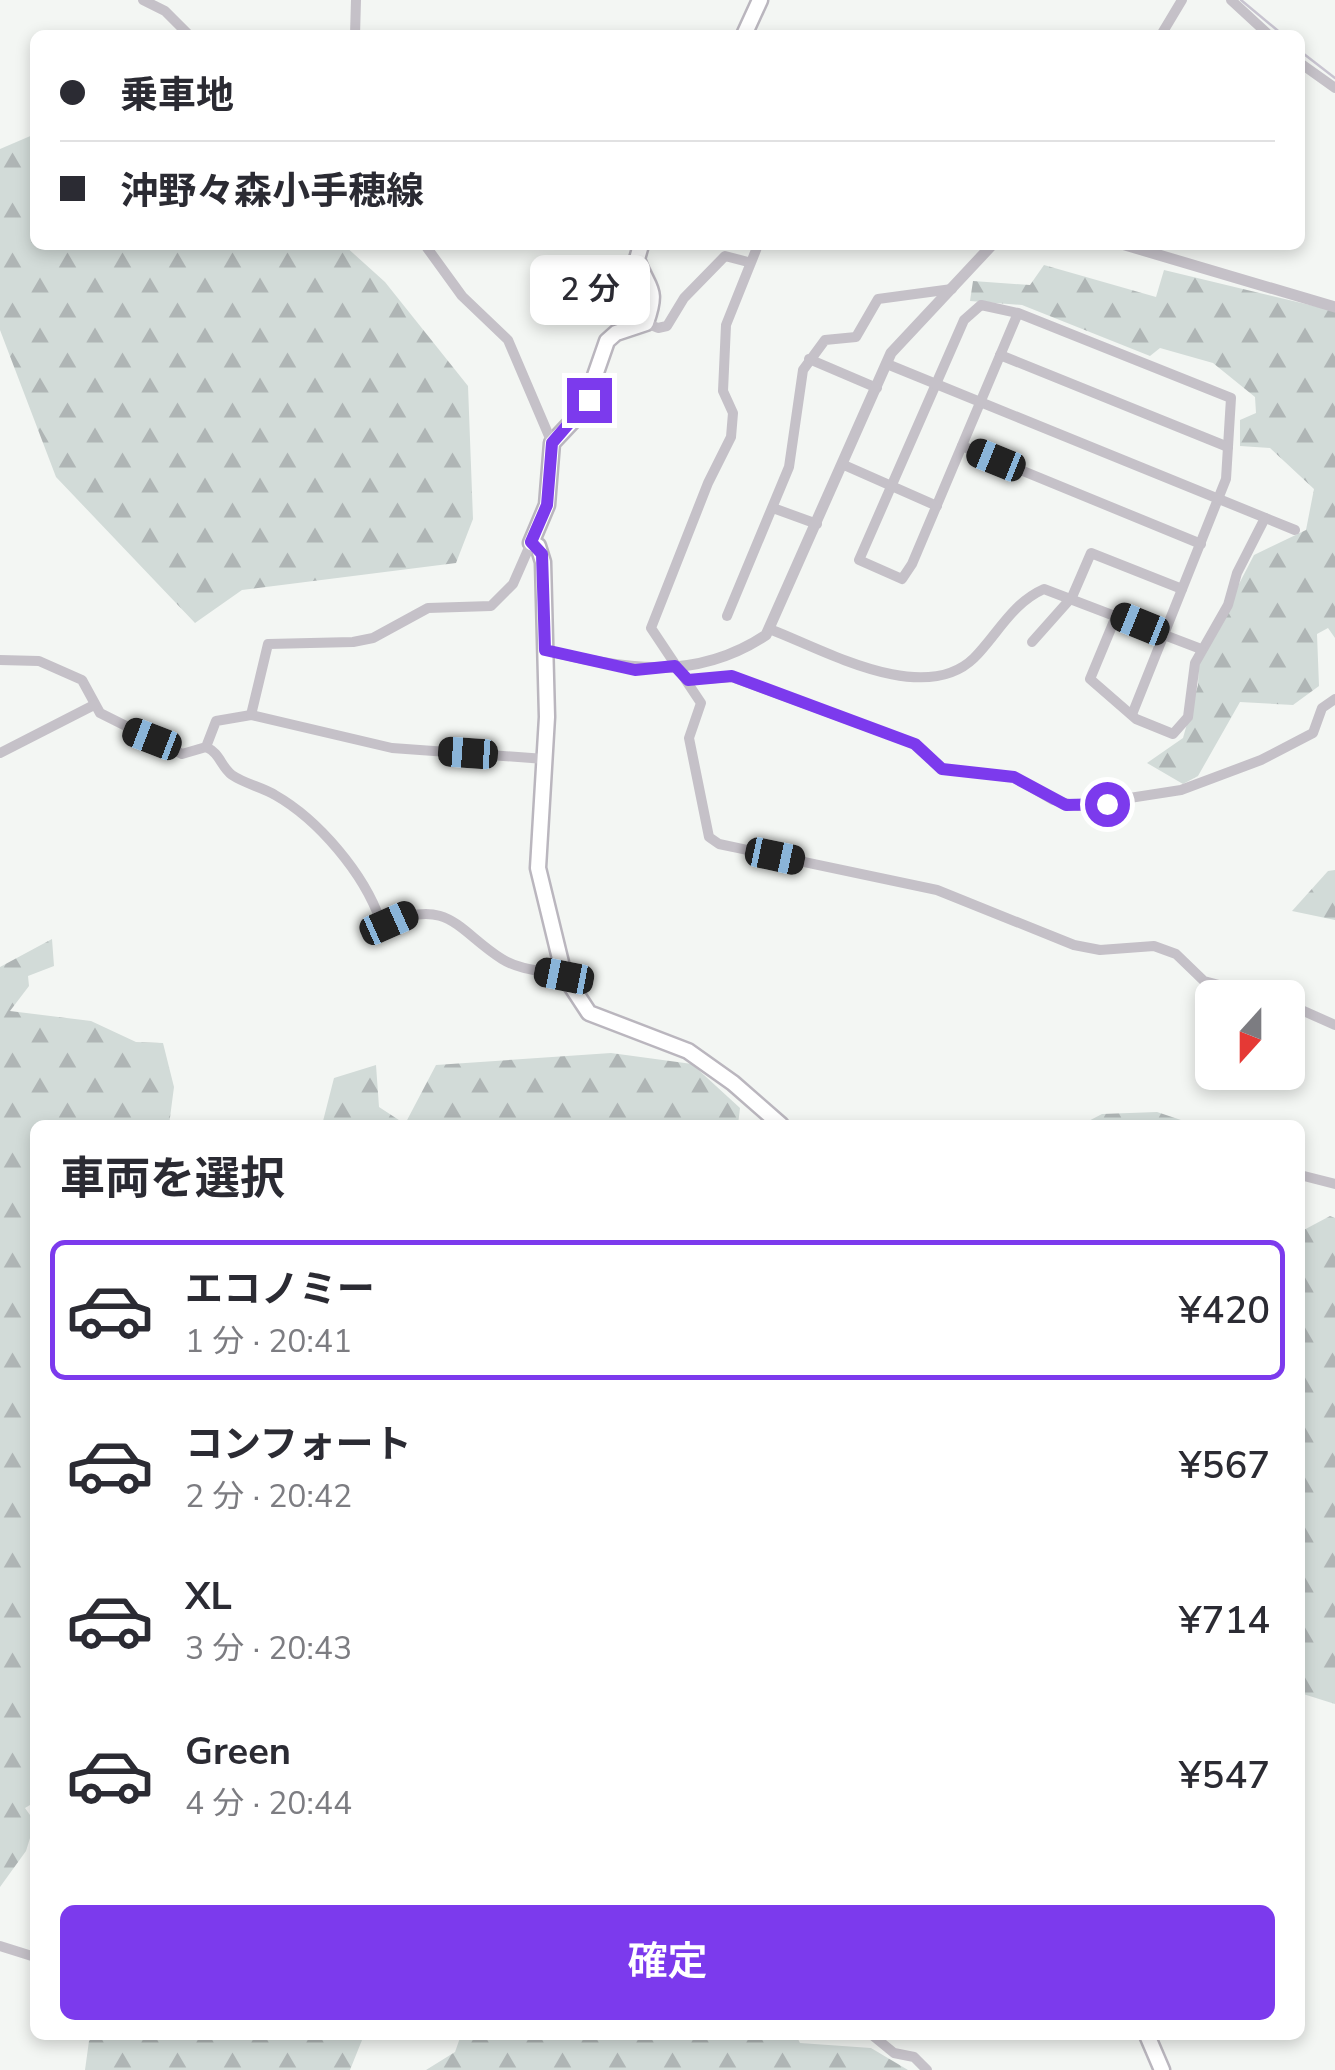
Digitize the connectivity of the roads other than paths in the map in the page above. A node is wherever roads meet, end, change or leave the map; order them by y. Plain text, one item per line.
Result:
1 (142, 0) edge
2 (356, 0) edge
3 (760, 0) edge
4 (1182, 0) edge
5 (1231, 0) edge
6 (184, 30) edge
7 (355, 30) edge
8 (746, 30) edge
9 (1165, 30) edge
10 (1264, 30) edge
11 (1305, 66) edge
12 (1335, 88) edge
13 (429, 250) edge
14 (639, 250) edge
15 (755, 250) edge
16 (987, 250) edge
17 (1142, 250) edge
18 (748, 262) junction
19 (952, 289) junction
20 (1335, 307) edge
21 (1018, 312) junction
22 (646, 323) junction
23 (1000, 354) junction
24 (809, 359) junction
25 (887, 364) junction
26 (935, 384) junction
27 (877, 388) junction
28 (980, 402) junction
29 (552, 443) junction
30 (962, 446) junction
31 (1228, 447) junction
32 (844, 465) junction
33 (891, 486) junction
34 (1218, 500) junction
35 (936, 506) junction
36 (773, 508) junction
37 (1265, 518) junction
38 (817, 524) junction
39 (1295, 530) dead end
40 (531, 542) junction
41 (1201, 544) junction
42 (1182, 589) junction
43 (1072, 597) junction
44 (1117, 614) junction
45 (726, 616) dead end
46 (772, 630) junction
47 (1164, 634) junction
48 (1032, 642) dead end
49 (545, 650) junction
50 (1201, 650) junction
51 (0, 660) edge
52 (675, 666) junction
53 (688, 680) junction
54 (1335, 699) edge
55 (94, 705) junction
56 (1132, 712) junction
57 (252, 715) junction
58 (206, 747) junction
59 (0, 753) edge
60 (545, 759) junction
61 (564, 976) junction
62 (1203, 980) edge
63 (1305, 1012) edge
64 (1335, 1025) edge
65 (775, 1120) edge
66 (1305, 1175) edge
67 (1335, 1184) edge
68 (0, 1946) edge
69 (30, 1955) edge
70 (880, 2040) edge
71 (1149, 2040) edge
72 (927, 2070) edge
73 (1162, 2070) edge

1 - 6 street
2 - 7 street
3 - 8 main road
4 - 9 street
5 - 10 street
11 - 12 street
13 - 29 street
14 - 22 main road
15 - 18 street
16 - 19 street
17 - 20 street
18 - 22 street
18 - 52 street
19 - 24 street
19 - 25 street
21 - 23 street
21 - 26 street
21 - 31 street
22 - 29 main road
23 - 28 street
23 - 31 street
24 - 27 street
24 - 36 street
25 - 26 street
25 - 27 street
26 - 28 street
26 - 33 street
27 - 32 street
28 - 30 street
28 - 34 street
29 - 40 main road
30 - 35 street
30 - 41 street
31 - 34 street
32 - 33 street
32 - 38 street
33 - 35 street
33 - 35 street
34 - 37 street
34 - 41 street
36 - 38 street
36 - 45 street
37 - 39 street
37 - 50 street
38 - 46 street
40 - 49 main road
40 - 57 street
41 - 42 street
42 - 43 street
42 - 47 street
43 - 44 street
43 - 46 street
43 - 48 street
44 - 47 street
44 - 56 street
46 - 52 street
47 - 50 street
47 - 56 street
49 - 52 street
49 - 60 main road
50 - 56 street
51 - 55 street
52 - 53 street
53 - 54 street
53 - 62 street
55 - 58 street
55 - 59 street
57 - 58 street
57 - 60 street
58 - 61 street
60 - 61 main road
61 - 65 main road
63 - 64 street
66 - 67 street
68 - 69 street
70 - 72 street
71 - 73 main road

